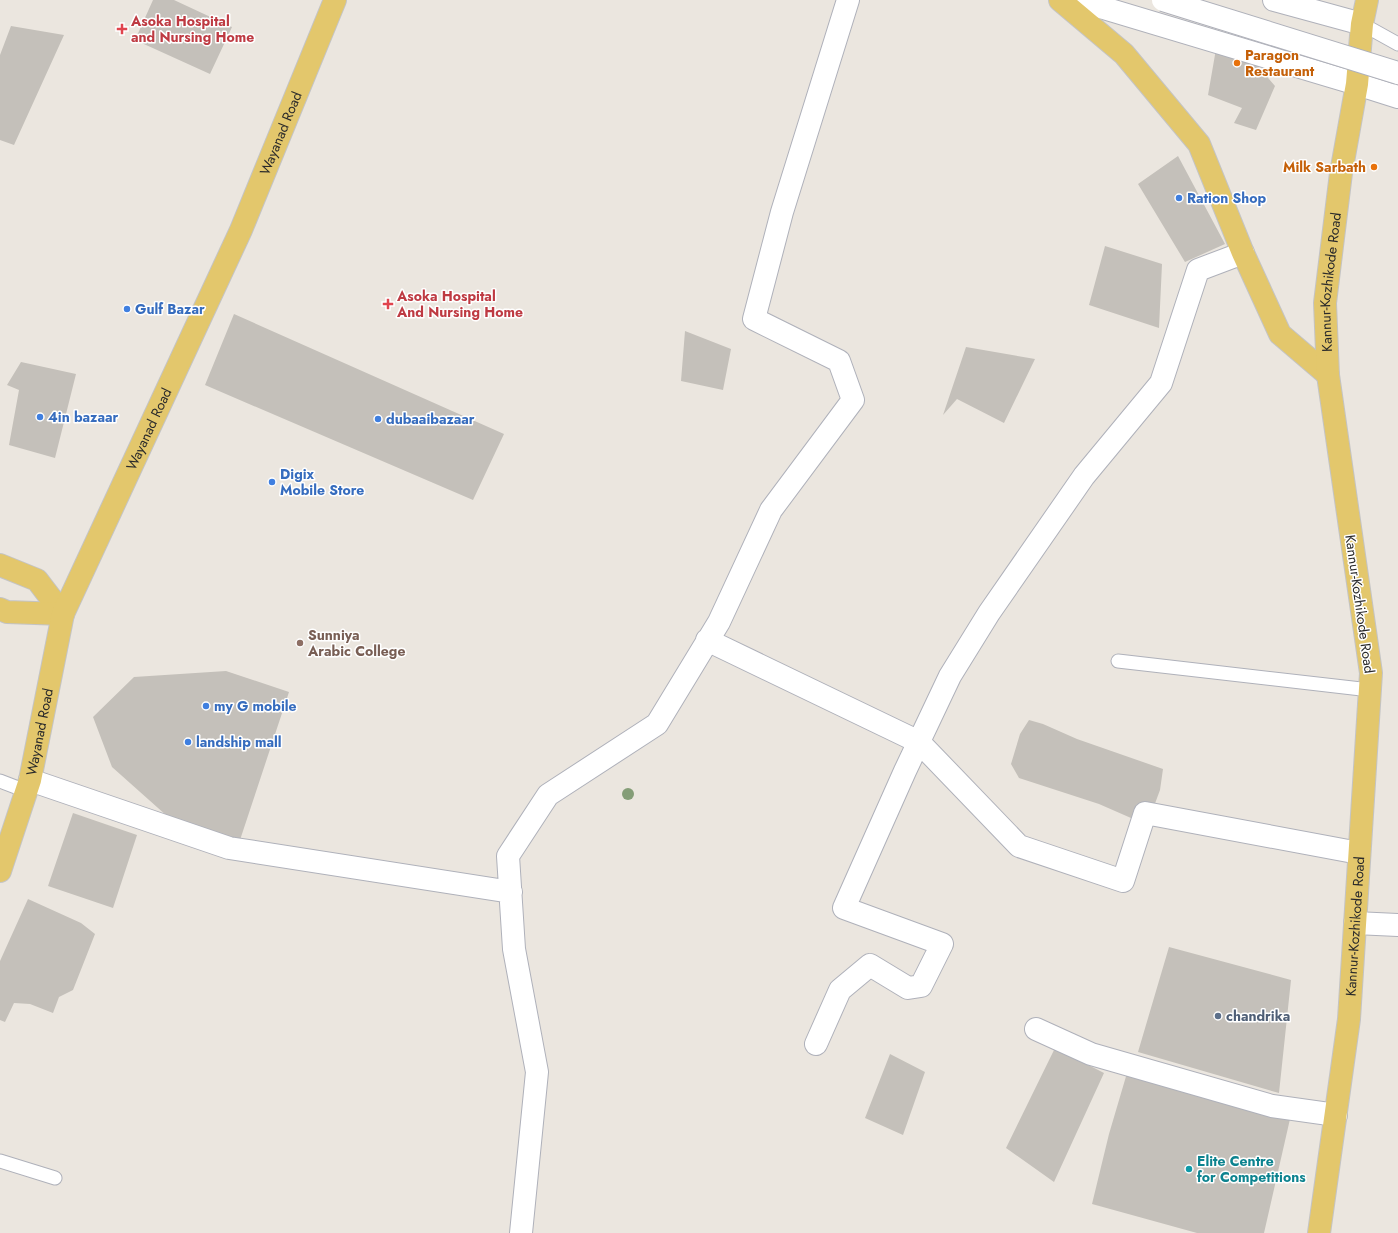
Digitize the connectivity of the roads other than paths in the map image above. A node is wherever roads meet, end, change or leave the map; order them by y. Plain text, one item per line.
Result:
1 (336, 0) edge
2 (848, 0) edge
3 (1060, 0) edge
4 (1077, 0) edge
5 (1163, 0) edge
6 (1274, 0) edge
7 (1367, 0) edge
8 (1362, 24) junction
9 (1398, 44) edge
10 (1398, 73) edge
11 (1357, 84) junction
12 (1398, 97) edge
13 (1243, 253) junction
14 (1328, 375) junction
15 (0, 565) edge
16 (0, 609) edge
17 (63, 614) junction
18 (707, 640) junction
19 (1118, 661) dead end
20 (1370, 690) junction
21 (918, 742) junction
22 (0, 781) edge
23 (28, 786) junction
24 (1359, 853) junction
25 (0, 871) edge
26 (511, 892) junction
27 (1355, 923) junction
28 (1398, 925) edge
29 (1036, 1029) dead end
30 (816, 1044) dead end
31 (1336, 1115) junction
32 (0, 1161) edge
33 (55, 1178) dead end
34 (521, 1233) edge
35 (1319, 1233) edge

1 - 17 main road, Wayanad Road
2 - 18 street
3 - 13 main road
4 - 11 street
5 - 10 street, bridge
6 - 8 street
7 - 8 main road, Kannur-Kozhikode Road
8 - 9 lane
8 - 11 main road, Kannur-Kozhikode Road
11 - 12 street
11 - 14 main road, Kannur-Kozhikode Road
13 - 14 main road
13 - 21 street
14 - 20 main road, Kannur-Kozhikode Road
15 - 17 main road
16 - 17 main road
17 - 23 main road, Wayanad Road
18 - 21 street
18 - 26 street
19 - 20 lane
20 - 24 main road, Kannur-Kozhikode Road
21 - 24 street
21 - 30 street
22 - 23 lane
23 - 25 main road, Wayanad Road
23 - 26 street
24 - 27 main road, Kannur-Kozhikode Road
26 - 34 street
27 - 28 street
27 - 31 main road, Kannur-Kozhikode Road
29 - 31 street
31 - 35 main road, Kannur-Kozhikode Road
32 - 33 lane

